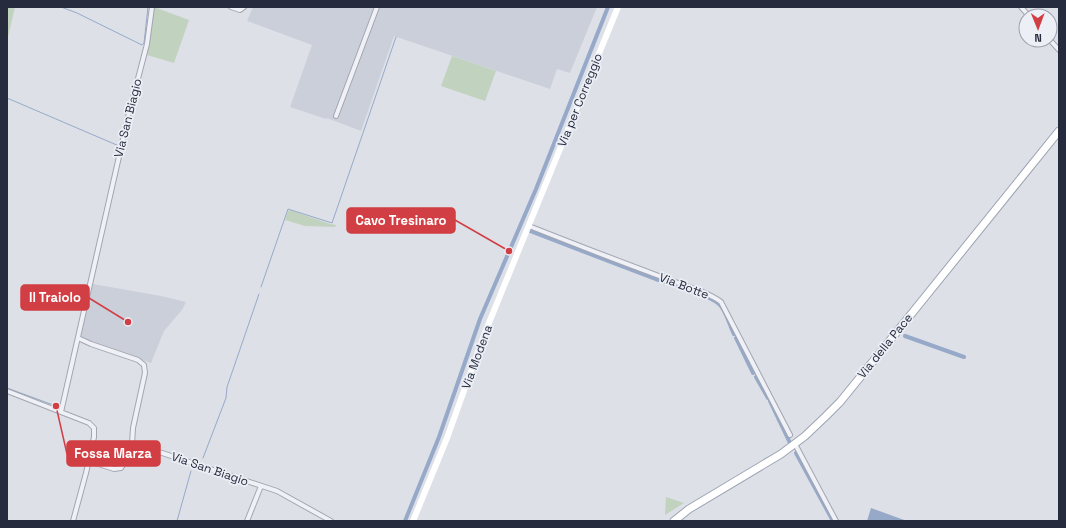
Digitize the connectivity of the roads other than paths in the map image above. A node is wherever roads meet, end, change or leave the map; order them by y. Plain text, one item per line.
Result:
1 (152, 7) edge
2 (231, 7) edge
3 (244, 7) edge
4 (377, 7) edge
5 (618, 7) edge
6 (336, 116) dead end
7 (1059, 131) edge
8 (542, 193) joint
9 (529, 226) junction
10 (78, 338) junction
11 (7, 391) edge
12 (61, 412) junction
13 (790, 436) dead end
14 (132, 444) junction
15 (795, 444) junction
16 (89, 461) junction
17 (261, 486) junction
18 (73, 521) edge
19 (247, 521) edge
20 (331, 521) edge
21 (413, 521) edge
22 (674, 521) edge
23 (836, 521) edge

1 - 10 street, Via San Biagio
2 - 3 street
4 - 6 street
5 - 8 street, Via per Correggio
7 - 15 main road, Via della Pace
8 - 9 street, Via Modena
9 - 13 street, Via Botte
9 - 21 street, Via Modena
10 - 12 street, Via San Biagio
10 - 14 street
11 - 12 street
12 - 16 street
14 - 16 street
14 - 17 street, Via San Biagio
15 - 22 main road, Via della Pace
15 - 23 street
16 - 18 street
17 - 19 street
17 - 20 street, Via San Biagio

